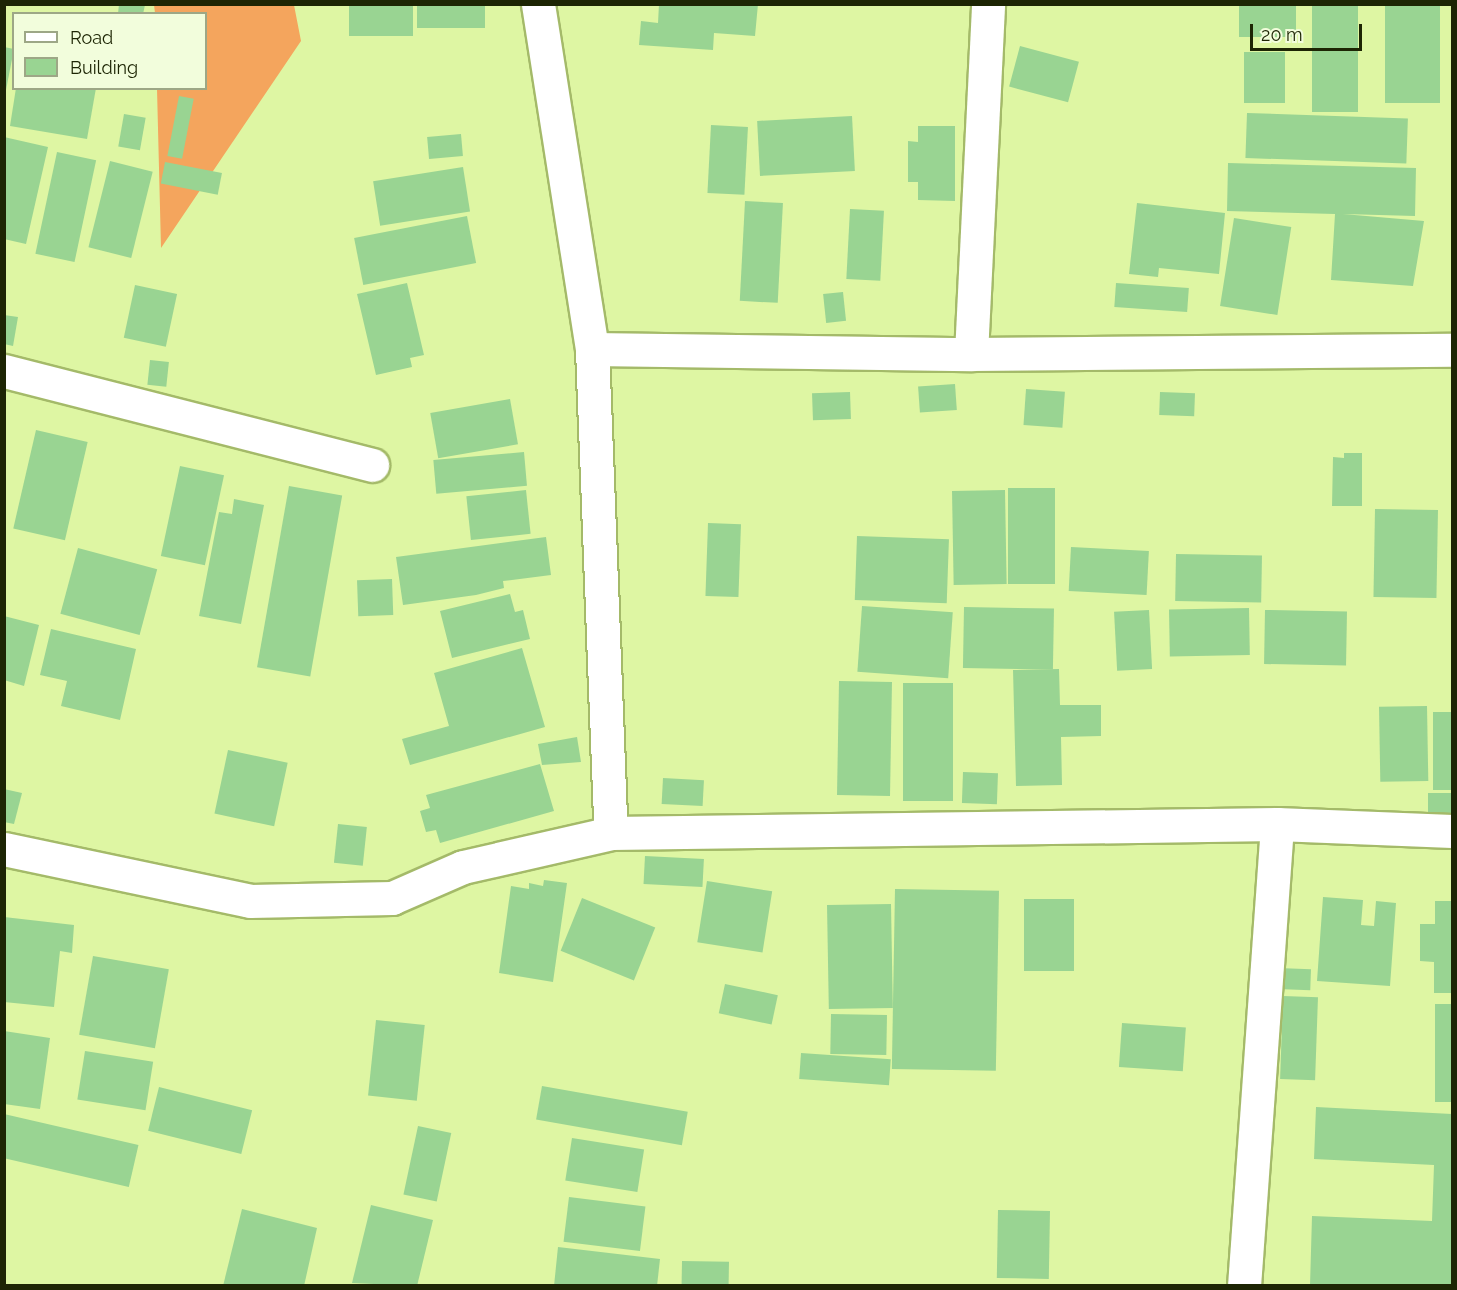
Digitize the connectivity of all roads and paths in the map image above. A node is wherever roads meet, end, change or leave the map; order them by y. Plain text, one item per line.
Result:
1 (538, 4) edge
2 (988, 4) edge
3 (592, 349) junction
4 (1452, 350) edge
5 (971, 354) junction
6 (4, 371) edge
7 (372, 465) dead end
8 (1277, 824) junction
9 (1452, 831) edge
10 (611, 833) junction
11 (4, 849) edge
12 (1244, 1286) edge

1 - 3 street
2 - 5 street
3 - 5 street
3 - 10 street
4 - 5 street
6 - 7 street
8 - 9 street
8 - 10 street
8 - 12 street
10 - 11 street

